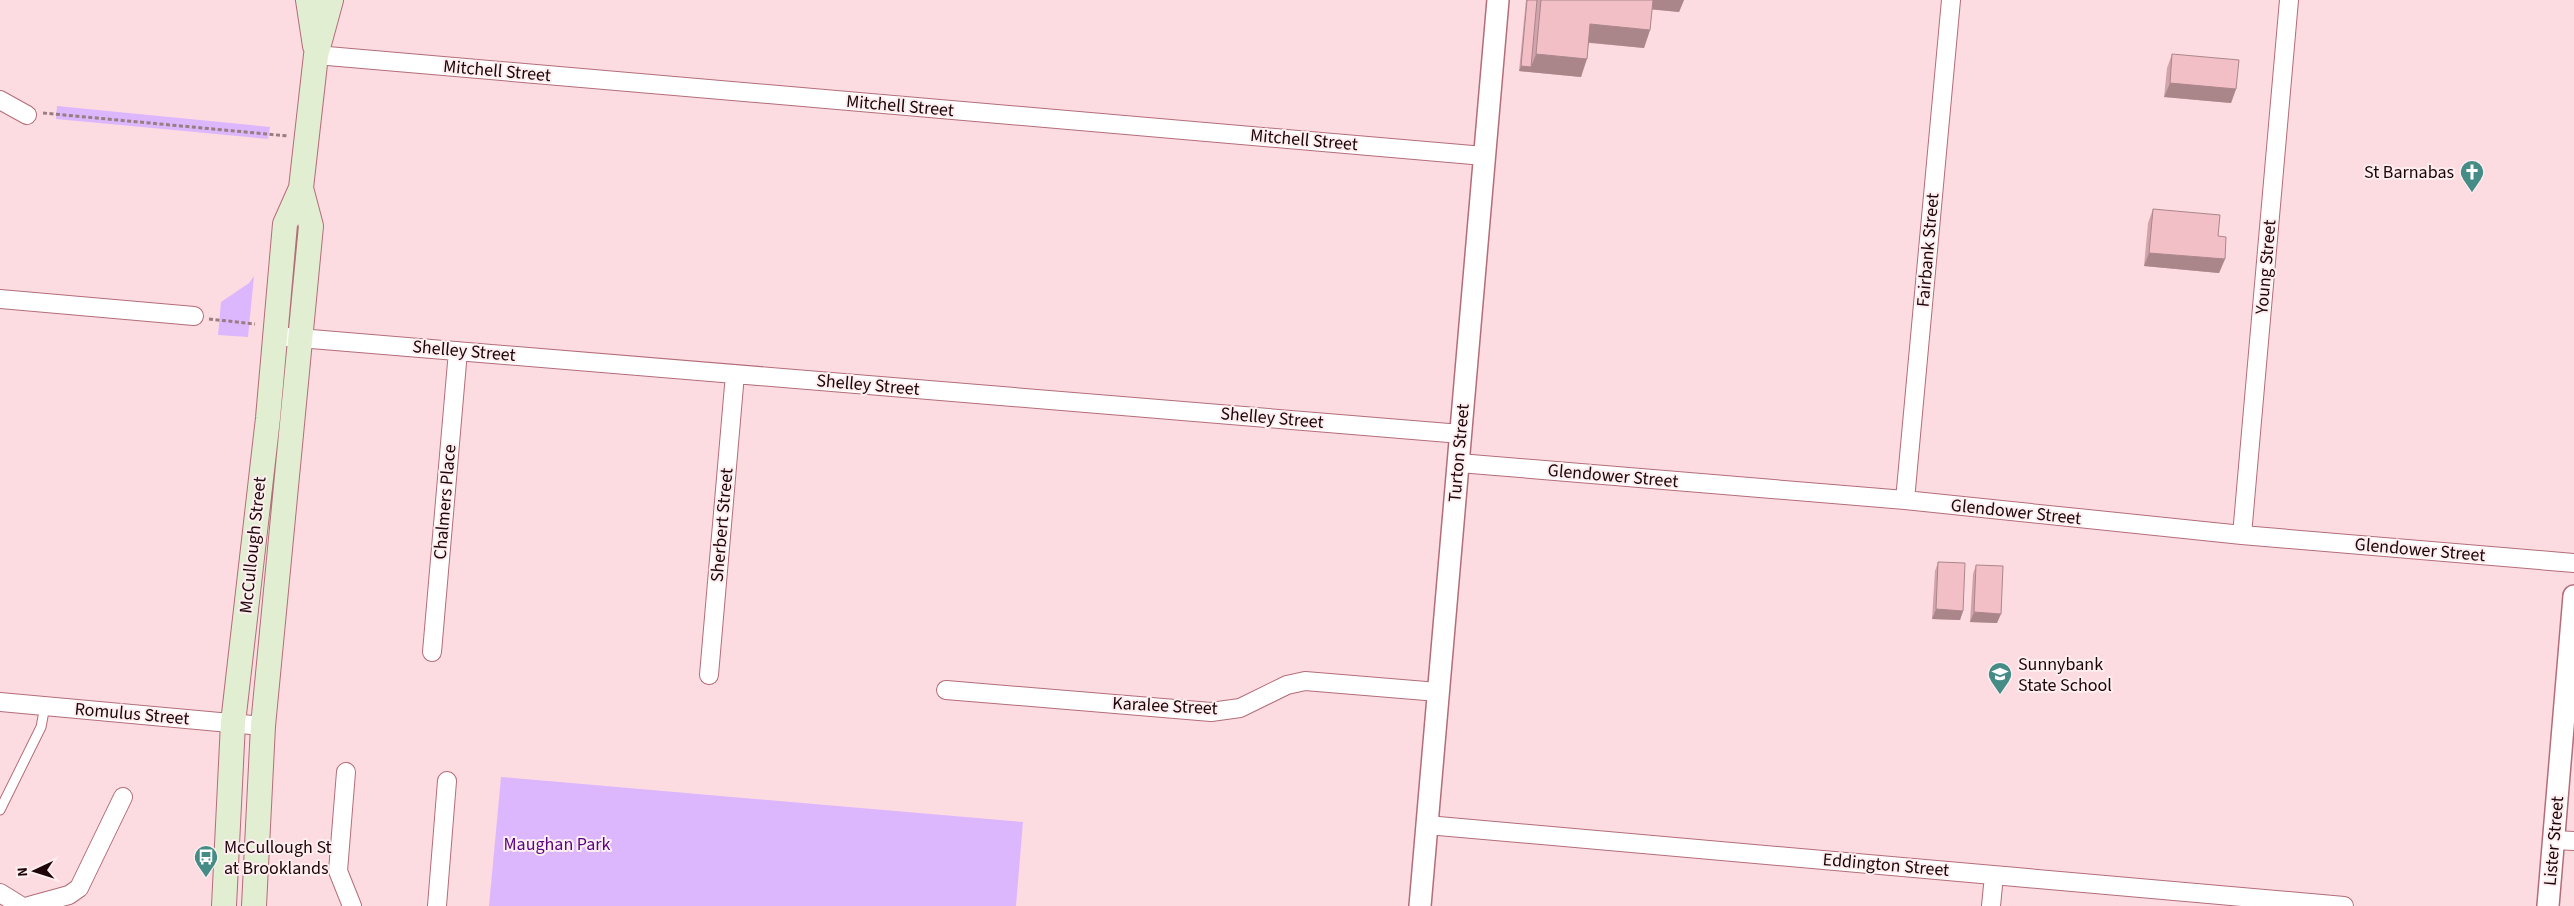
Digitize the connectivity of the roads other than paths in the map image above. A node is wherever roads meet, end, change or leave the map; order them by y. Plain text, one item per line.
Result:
1 (308, 0) edge
2 (331, 0) edge
3 (1498, 0) edge
4 (1951, 0) edge
5 (2289, 0) edge
6 (316, 55) junction
7 (0, 100) edge
8 (27, 114) road end
9 (1484, 156) junction
10 (301, 188) junction
11 (0, 299) edge
12 (194, 316) road end
13 (267, 330) junction
14 (300, 338) junction
15 (458, 351) junction
16 (735, 374) junction
17 (1462, 434) junction
18 (1459, 463) junction
19 (1905, 500) junction
20 (2242, 535) junction
21 (2574, 563) edge
22 (2574, 596) edge
23 (432, 652) dead end
24 (708, 676) dead end
25 (946, 690) dead end
26 (1438, 692) junction
27 (0, 702) edge
28 (45, 706) junction
29 (233, 723) junction
30 (263, 726) junction
31 (346, 772) dead end
32 (446, 782) dead end
33 (124, 797) dead end
34 (0, 810) edge
35 (1427, 825) junction
36 (2564, 841) edge
37 (1994, 875) junction
38 (0, 893) edge
39 (2265, 902) edge
40 (21, 906) edge
41 (29, 906) edge
42 (224, 906) edge
43 (254, 906) edge
44 (352, 906) edge
45 (437, 906) edge
46 (1420, 906) edge
47 (1991, 906) edge
48 (2344, 906) edge
49 (2548, 906) edge

1 - 6 main road, McCullough Street
2 - 6 main road, McCullough Street
3 - 9 street, Turton Street
4 - 19 street, Fairbank Street
5 - 20 street, Young Street
6 - 9 street, Mitchell Street
6 - 10 main road, McCullough Street
7 - 8 street
9 - 17 street, Turton Street
10 - 13 main road, McCullough Street
10 - 14 main road, McCullough Street
11 - 12 street
13 - 14 street, Shelley Street
13 - 29 main road, McCullough Street
14 - 15 street, Shelley Street
14 - 30 main road, McCullough Street
15 - 16 street, Shelley Street
15 - 23 street, Chalmers Place
16 - 17 street, Shelley Street
16 - 24 street, Sherbert Street
17 - 18 street, Turton Street
18 - 19 street, Glendower Street
18 - 26 street, Turton Street
19 - 20 street, Glendower Street
20 - 21 street, Glendower Street
22 - 36 street, Lister Street
25 - 26 street, Karalee Street
26 - 35 street, Turton Street
27 - 28 street, Romulus Street
28 - 29 street, Romulus Street
28 - 34 lane
29 - 30 street, Romulus Street
29 - 42 main road, McCullough Street
30 - 43 main road, McCullough Street
31 - 44 street
32 - 45 street
33 - 41 street
35 - 37 street, Eddington Street
35 - 46 street, Turton Street
36 - 49 street, Lister Street
37 - 39 street, Eddington Street
37 - 47 street
38 - 40 street
39 - 48 street, Eddington Street

